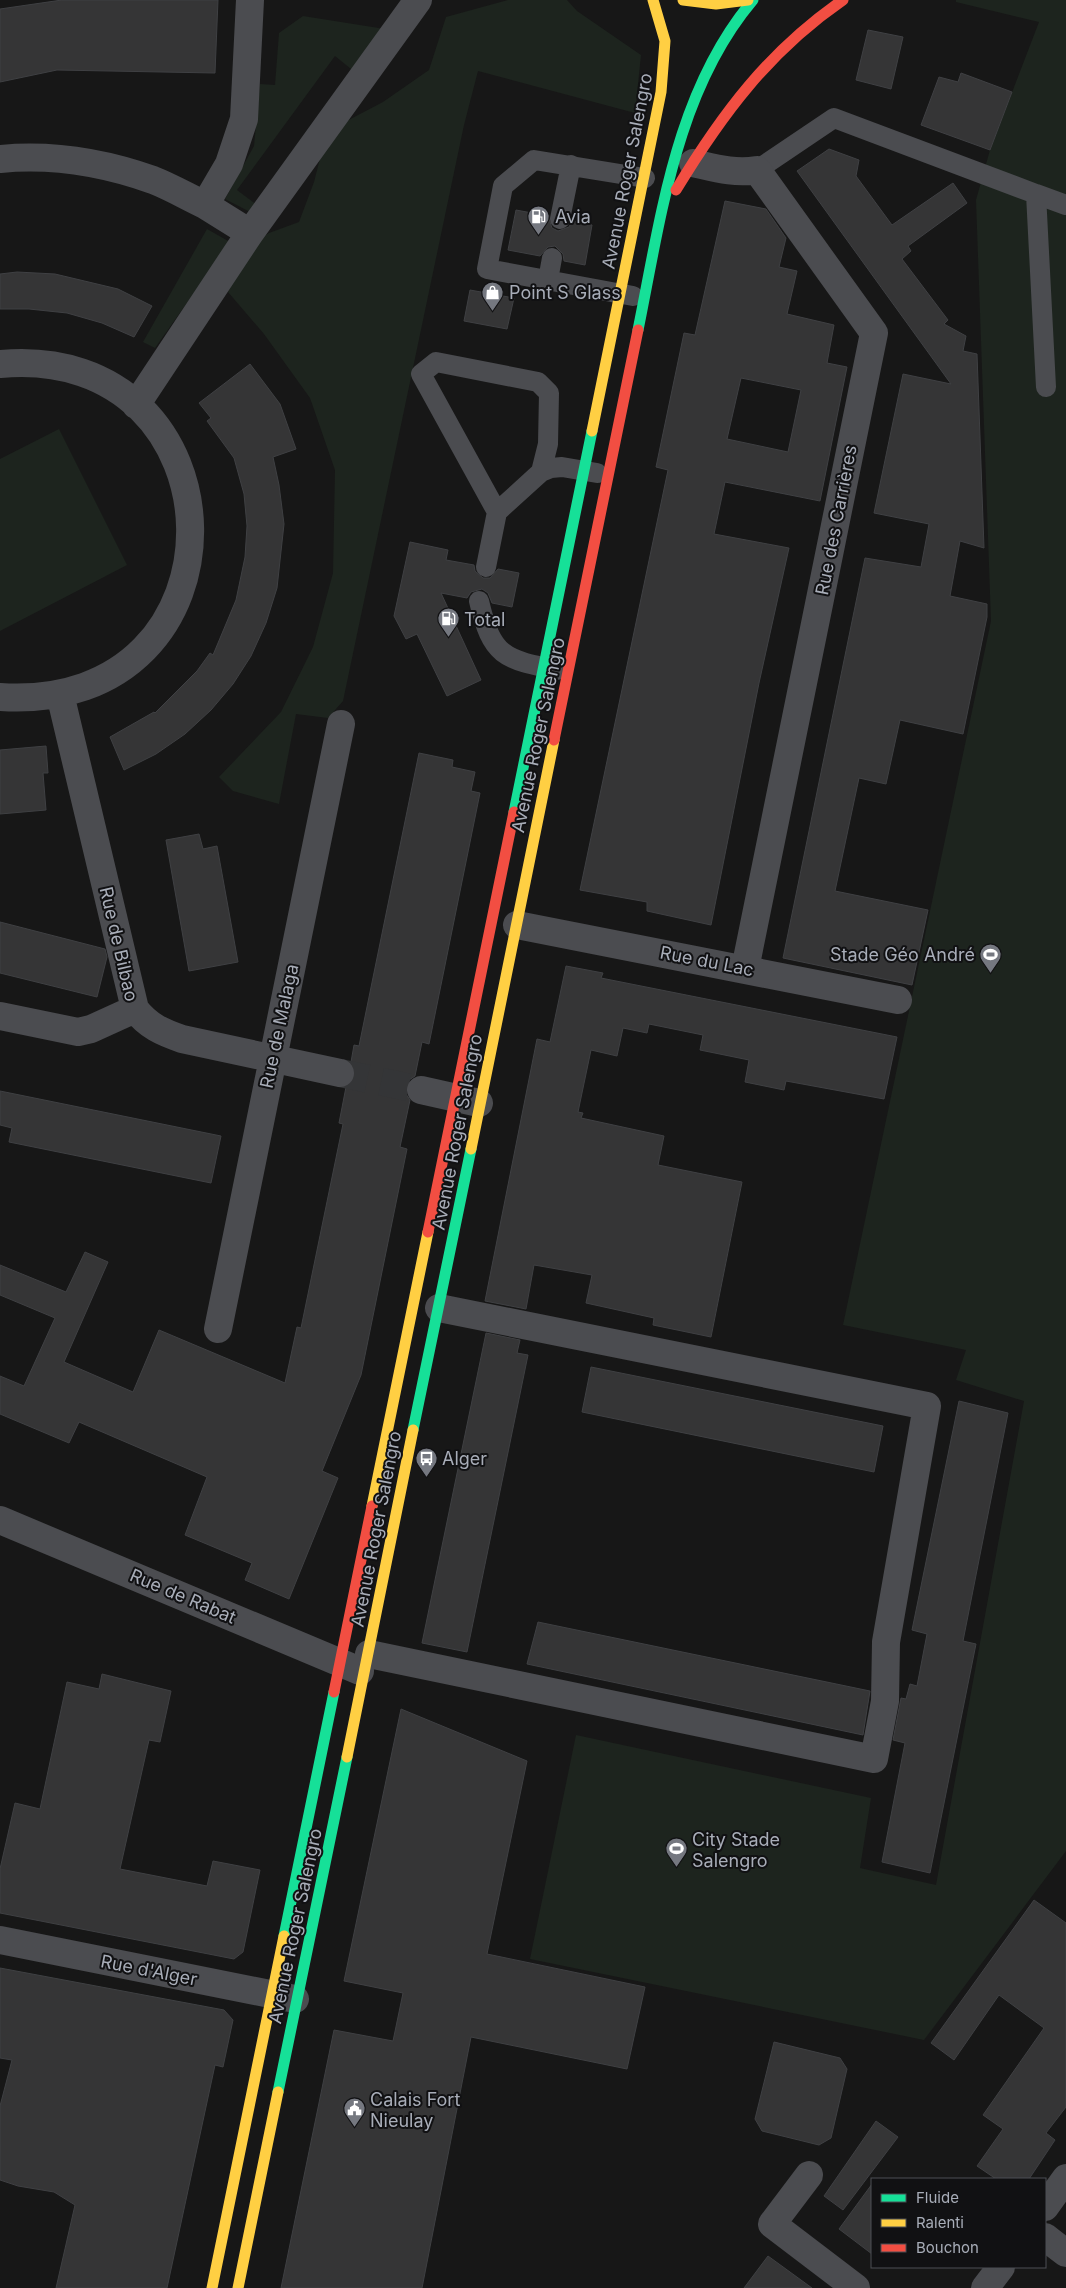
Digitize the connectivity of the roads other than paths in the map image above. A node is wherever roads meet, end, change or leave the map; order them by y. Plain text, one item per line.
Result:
1 (250, 0) edge
2 (418, 0) edge
3 (652, 0) edge
4 (683, 0) edge
5 (748, 0) edge
6 (753, 0) edge
7 (843, 0) edge
8 (0, 159) edge
9 (693, 163) junction
10 (571, 165) junction
11 (757, 170) junction
12 (645, 178) junction
13 (1036, 194) junction
14 (1066, 204) edge
15 (205, 205) junction
16 (661, 218) junction
17 (560, 219) dead end
18 (250, 233) junction
19 (552, 258) dead end
20 (548, 280) junction
21 (621, 294) junction
22 (645, 298) junction
23 (0, 364) edge
24 (1046, 387) dead end
25 (136, 405) junction
26 (584, 471) junction
27 (541, 472) junction
28 (608, 475) junction
29 (497, 512) junction
30 (486, 567) dead end
31 (479, 601) dead end
32 (544, 667) junction
33 (568, 672) junction
34 (60, 694) junction
35 (0, 696) edge
36 (341, 724) dead end
37 (517, 926) junction
38 (745, 969) junction
39 (898, 1000) dead end
40 (135, 1009) junction
41 (0, 1016) edge
42 (272, 1058) junction
43 (340, 1073) tunnel mouth
44 (420, 1090) tunnel mouth
45 (469, 1100) junction
46 (439, 1308) junction
47 (218, 1329) dead end
48 (0, 1520) edge
49 (340, 1663) junction
50 (367, 1664) junction
51 (0, 1940) edge
52 (285, 1997) junction
53 (809, 2175) dead end
54 (1066, 2178) edge
55 (1046, 2206) edge
56 (1046, 2238) edge
57 (1066, 2253) edge
58 (999, 2268) edge
59 (212, 2288) edge
60 (238, 2288) edge
61 (856, 2288) edge
62 (985, 2288) edge

1 - 15 street
2 - 18 street
3 - 12 main road, Avenue Roger Salengro
4 - 5 main road
6 - 16 main road, Avenue Roger Salengro
7 - 9 main road
8 - 15 street
9 - 11 street
9 - 16 main road
10 - 12 lane
10 - 17 lane
10 - 20 lane
11 - 13 lane
11 - 38 street, Rue des Carrières
12 - 21 main road, Avenue Roger Salengro
13 - 14 lane
13 - 24 lane
15 - 18 street
16 - 22 main road, Avenue Roger Salengro
18 - 25 street
19 - 20 lane
20 - 21 lane
21 - 22 lane
21 - 26 main road, Avenue Roger Salengro
22 - 28 main road, Avenue Roger Salengro
23 - 25 street
25 - 34 street
26 - 27 lane
26 - 28 lane
26 - 32 main road, Avenue Roger Salengro
27 - 29 lane
27 - 29 lane
28 - 33 main road, Avenue Roger Salengro
29 - 30 lane
31 - 32 lane
32 - 33 lane
32 - 45 main road, Avenue Roger Salengro
33 - 37 main road, Avenue Roger Salengro
34 - 35 street
34 - 40 street, Rue de Bilbao
36 - 42 street, Rue de Malaga
37 - 38 street, Rue du Lac
37 - 45 main road, Avenue Roger Salengro
38 - 39 street, Rue du Lac
40 - 41 street
40 - 42 street, Rue de Bilbao
42 - 43 street, Rue de Bilbao
42 - 47 street, Rue de Malaga
44 - 45 street
45 - 46 main road, Avenue Roger Salengro
45 - 49 main road, Avenue Roger Salengro
46 - 50 main road, Avenue Roger Salengro
46 - 50 street, Rue de Rabat
48 - 49 street, Rue de Rabat
49 - 50 street, Rue de Rabat
49 - 52 main road, Avenue Roger Salengro
50 - 52 main road, Avenue Roger Salengro
51 - 52 street, Rue d'Alger
52 - 59 main road, Avenue Roger Salengro
52 - 60 main road, Avenue Roger Salengro
53 - 61 street
54 - 55 street
56 - 57 street
58 - 62 street

